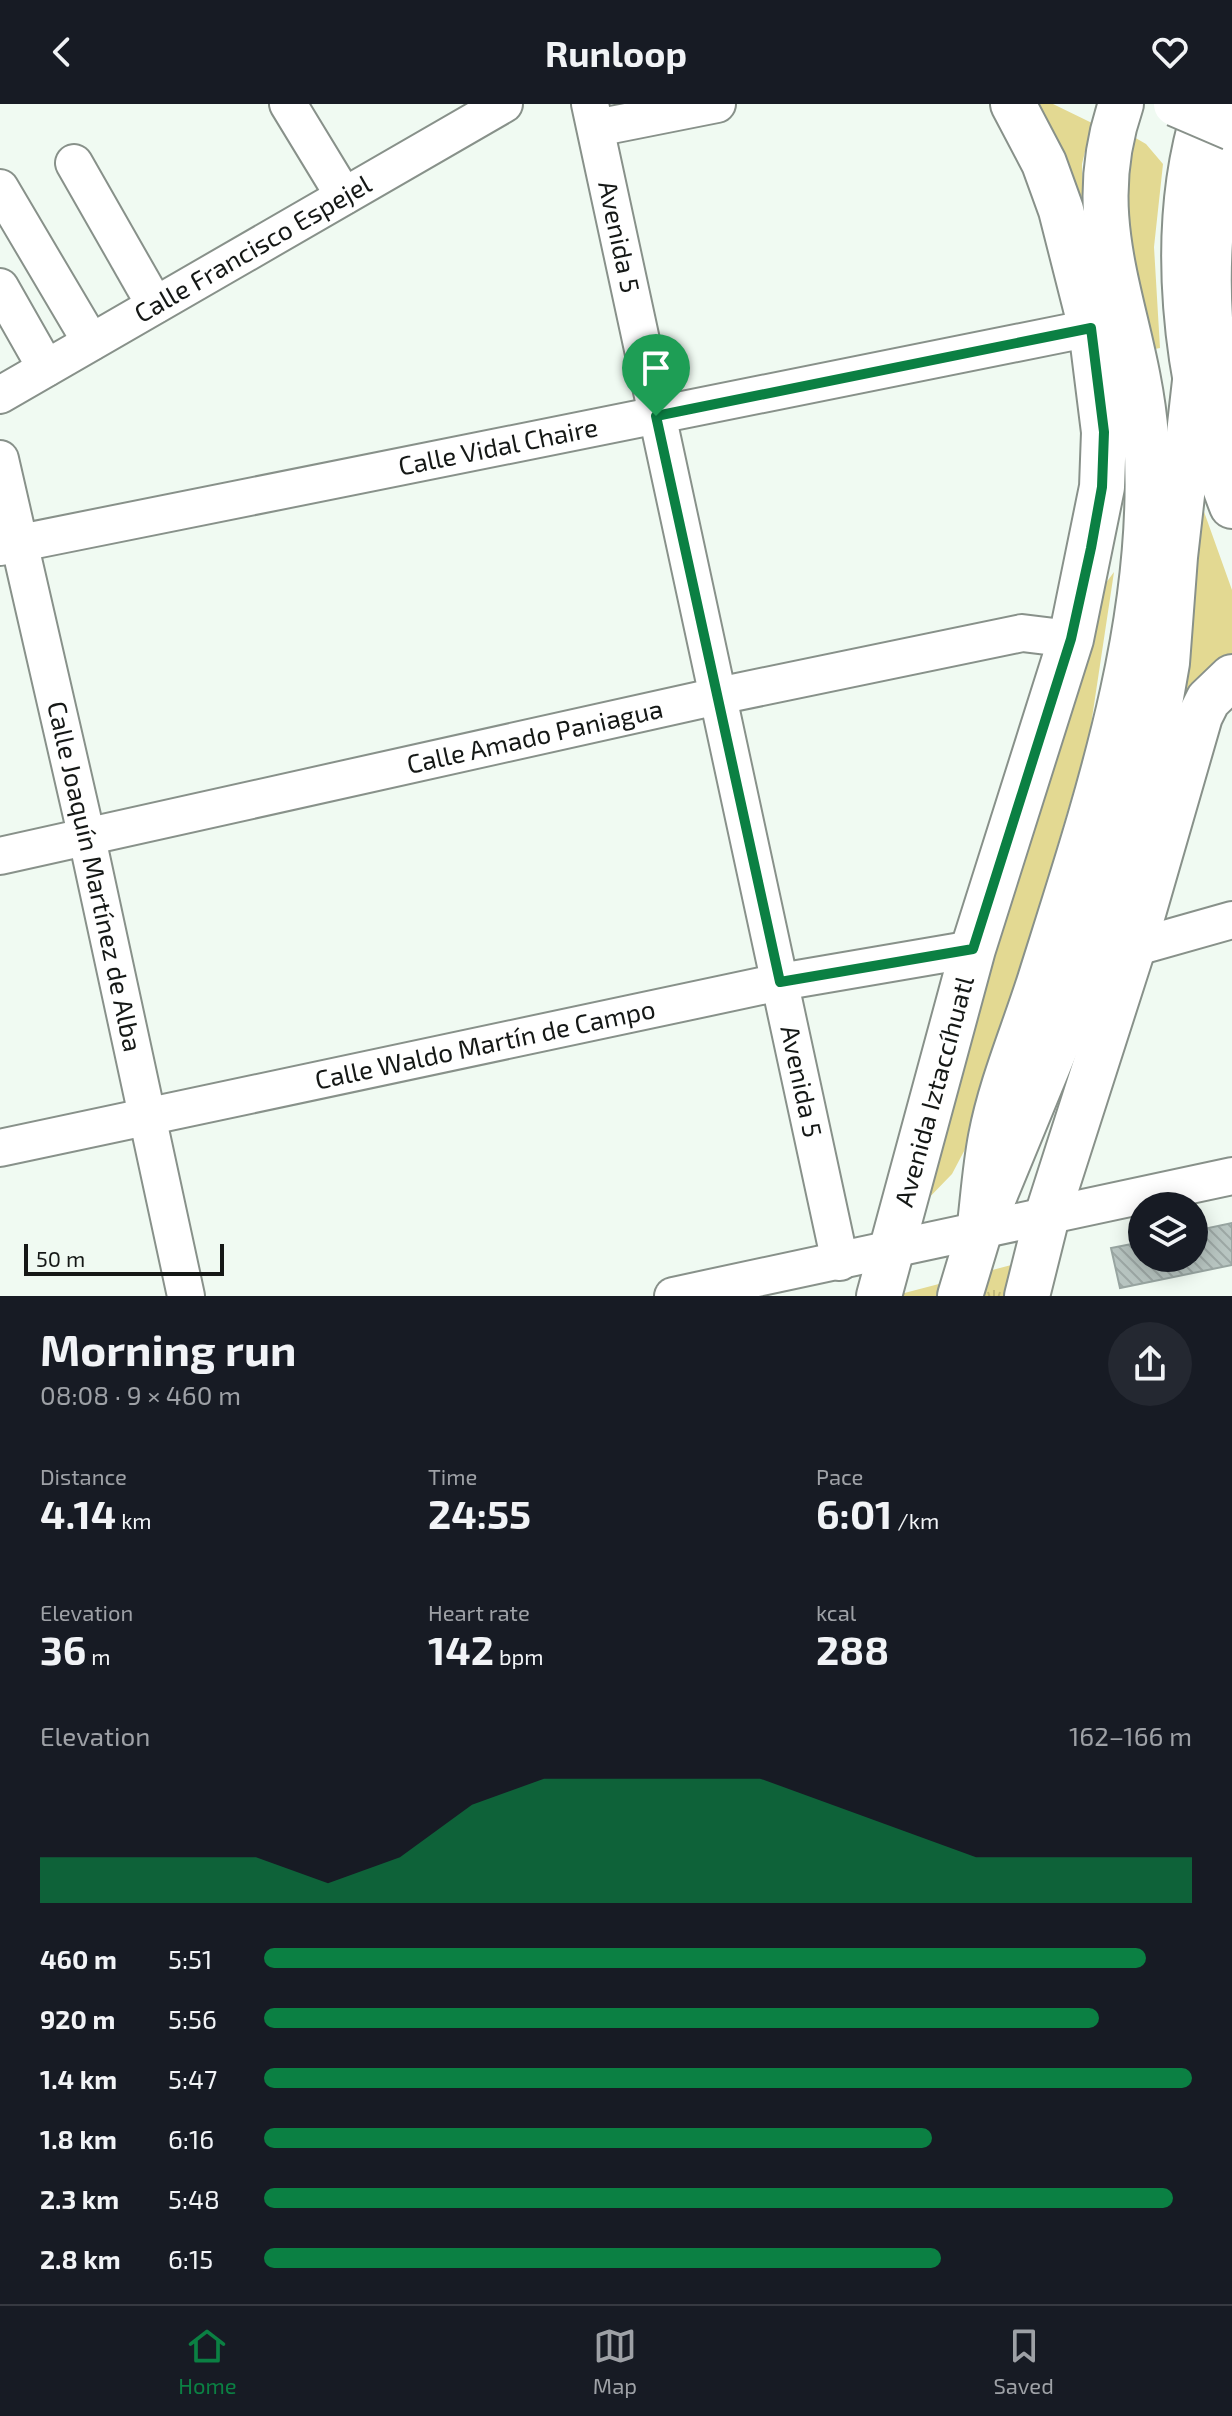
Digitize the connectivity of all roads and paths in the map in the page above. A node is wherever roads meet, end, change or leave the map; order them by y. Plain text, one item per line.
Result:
1 (288, 104) edge
2 (504, 104) edge
3 (717, 104) edge
4 (1013, 104) edge
5 (1121, 104) edge
6 (1176, 104) edge
7 (1207, 104) edge
8 (593, 116) edge
9 (451, 117) edge
10 (1232, 122) edge
11 (1232, 128) edge
12 (74, 163) dead end
13 (0, 188) edge
14 (344, 196) junction
15 (0, 287) edge
16 (155, 305) junction
17 (1091, 328) junction
18 (91, 342) junction
19 (46, 368) junction
20 (1195, 381) junction
21 (0, 395) edge
22 (656, 416) junction
23 (1232, 424) edge
24 (0, 459) edge
25 (1232, 506) edge
26 (10, 545) edge
27 (1071, 639) junction
28 (1232, 677) edge
29 (718, 696) junction
30 (87, 838) junction
31 (0, 856) edge
32 (1232, 920) edge
33 (1133, 948) junction
34 (973, 949) junction
35 (780, 982) junction
36 (146, 1118) junction
37 (0, 1148) edge
38 (1232, 1176) edge
39 (1047, 1216) junction
40 (979, 1233) junction
41 (892, 1250) junction
42 (840, 1262) junction
43 (186, 1296) edge
44 (673, 1296) edge
45 (879, 1296) edge
46 (960, 1296) edge
47 (1027, 1296) edge

1 - 14 street
2 - 9 street, Calle Francisco Espejel
3 - 8 street
4 - 17 main road, Avenida Iztaccíhuatl
5 - 40 main road
6 - 11 main road, bridge
7 - 20 main road
8 - 22 street, Avenida 5
9 - 14 street, Calle Francisco Espejel
10 - 23 street
12 - 16 street
13 - 18 street
14 - 16 street, Calle Francisco Espejel
15 - 19 street
16 - 18 street, Calle Francisco Espejel
17 - 22 street, Calle Vidal Chaire
17 - 27 main road, Avenida Iztaccíhuatl
18 - 19 street, Calle Francisco Espejel
19 - 21 street, Calle Francisco Espejel
20 - 25 main road
20 - 40 main road
22 - 26 street, Calle Vidal Chaire
22 - 29 street, Avenida 5
24 - 26 street, Calle Joaquín Martínez de Alba
26 - 30 street, Calle Joaquín Martínez de Alba
27 - 29 street, Calle Amado Paniagua
27 - 34 main road, Avenida Iztaccíhuatl
28 - 33 main road
29 - 30 street, Calle Amado Paniagua
29 - 35 street, Avenida 5
30 - 31 street, Calle Amado Paniagua
30 - 36 street, Calle Joaquín Martínez de Alba
32 - 33 street
33 - 39 main road
34 - 35 street, Calle Waldo Martín de Campo
34 - 41 main road, Avenida Iztaccíhuatl
35 - 36 street, Calle Waldo Martín de Campo
35 - 42 street, Avenida 5
36 - 37 street, Calle Waldo Martín de Campo
36 - 43 street, Calle Joaquín Martínez de Alba
38 - 39 street
39 - 40 street
39 - 47 main road
40 - 41 street
40 - 46 main road
41 - 42 street
41 - 45 main road, Avenida Iztaccíhuatl
42 - 44 street

